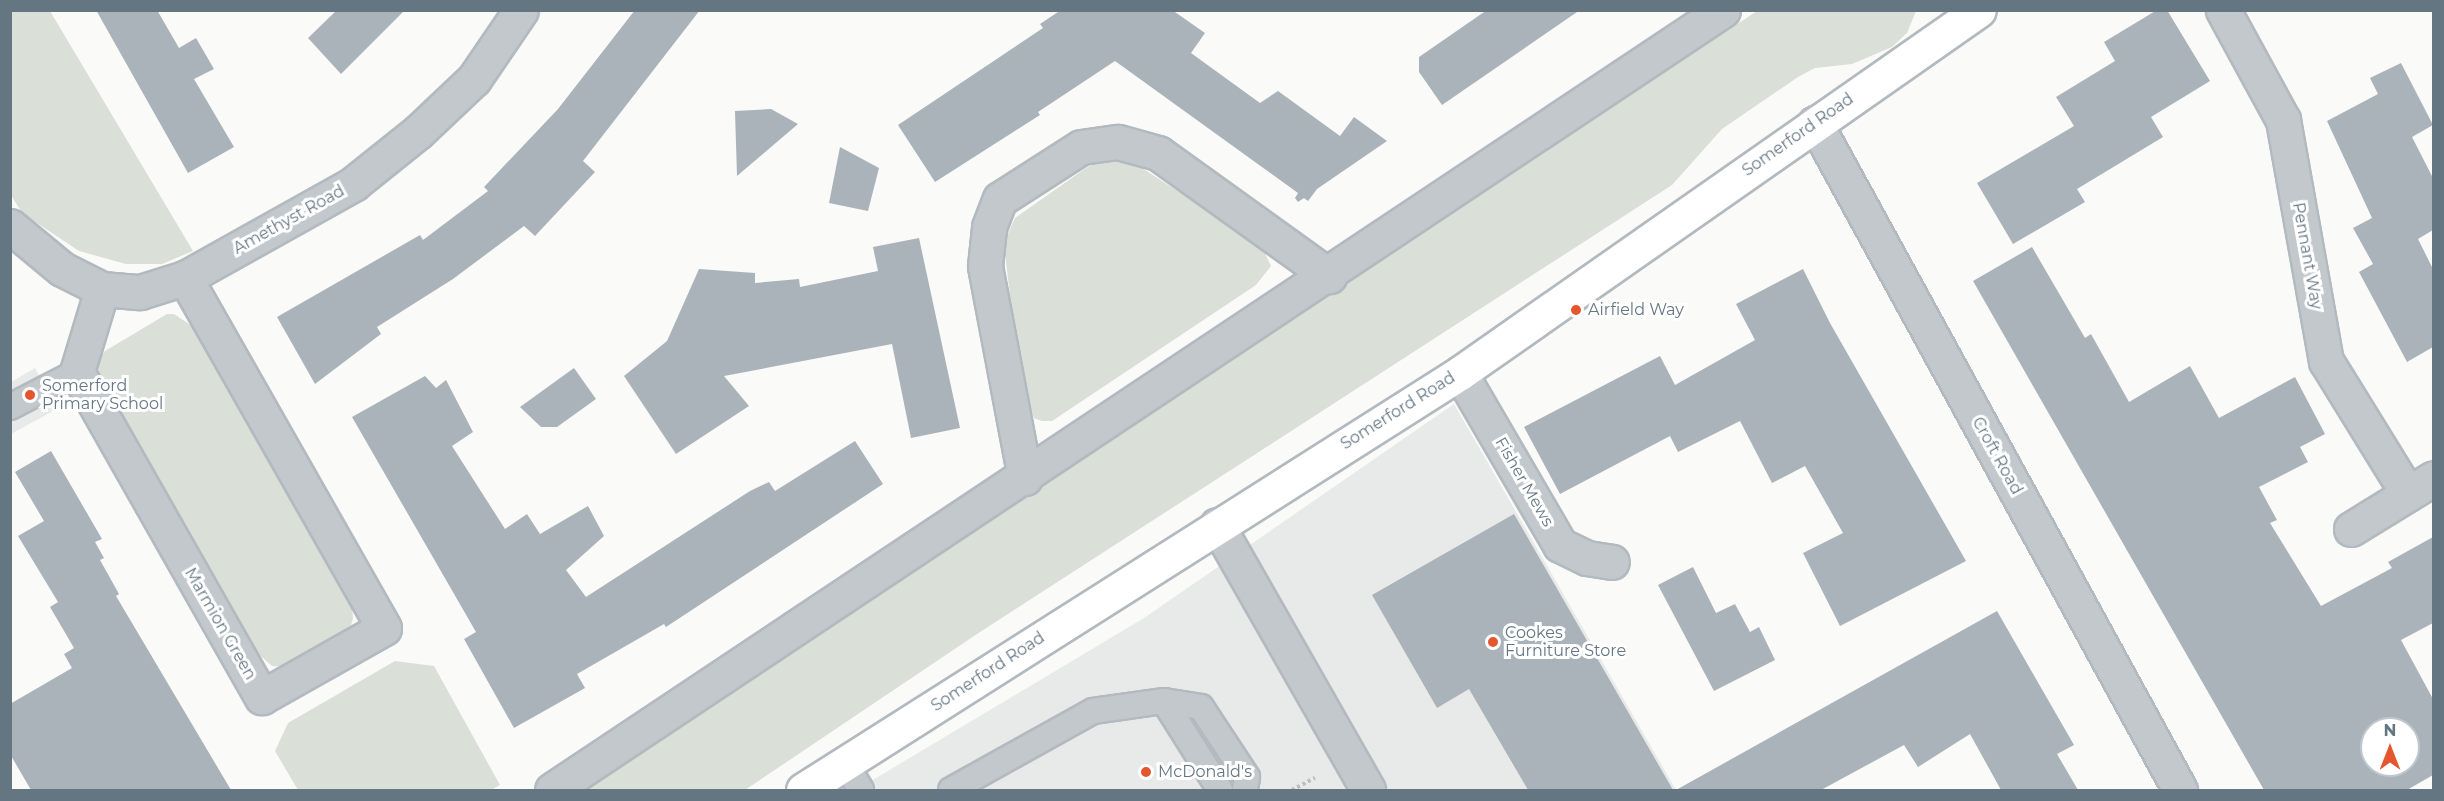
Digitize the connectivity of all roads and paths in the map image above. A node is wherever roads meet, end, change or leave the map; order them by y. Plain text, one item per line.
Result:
1 (521, 10) edge
2 (1723, 10) edge
3 (2223, 10) edge
4 (1974, 12) edge
5 (1815, 123) junction
6 (10, 226) edge
7 (1329, 276) junction
8 (185, 278) junction
9 (102, 289) junction
10 (77, 372) junction
11 (1460, 373) junction
12 (10, 407) edge
13 (1025, 478) junction
14 (2421, 486) edge
15 (1217, 525) junction
16 (2351, 529) dead end
17 (1611, 562) dead end
18 (1164, 701) junction
19 (853, 777) edge
20 (552, 790) edge
21 (802, 790) edge
22 (951, 790) edge
23 (1220, 790) edge
24 (1245, 790) edge
25 (1368, 790) edge
26 (2180, 790) edge

1 - 8 street, Amethyst Road
2 - 7 street
3 - 14 street, Pennant Way
4 - 5 main road, Somerford Road
5 - 11 main road, Somerford Road
5 - 26 street, Croft Road
6 - 9 street, Amethyst Road
7 - 13 street
7 - 13 street
8 - 9 street, Amethyst Road
8 - 10 street, Marmion Green
9 - 10 street
10 - 12 lane
11 - 15 main road, Somerford Road
11 - 17 street, Fisher Mews
13 - 20 street
14 - 16 street, Pennant Way
15 - 19 main road, Somerford Road
15 - 25 street
18 - 22 lane
18 - 23 lane
18 - 24 lane
19 - 21 main road, Somerford Road

